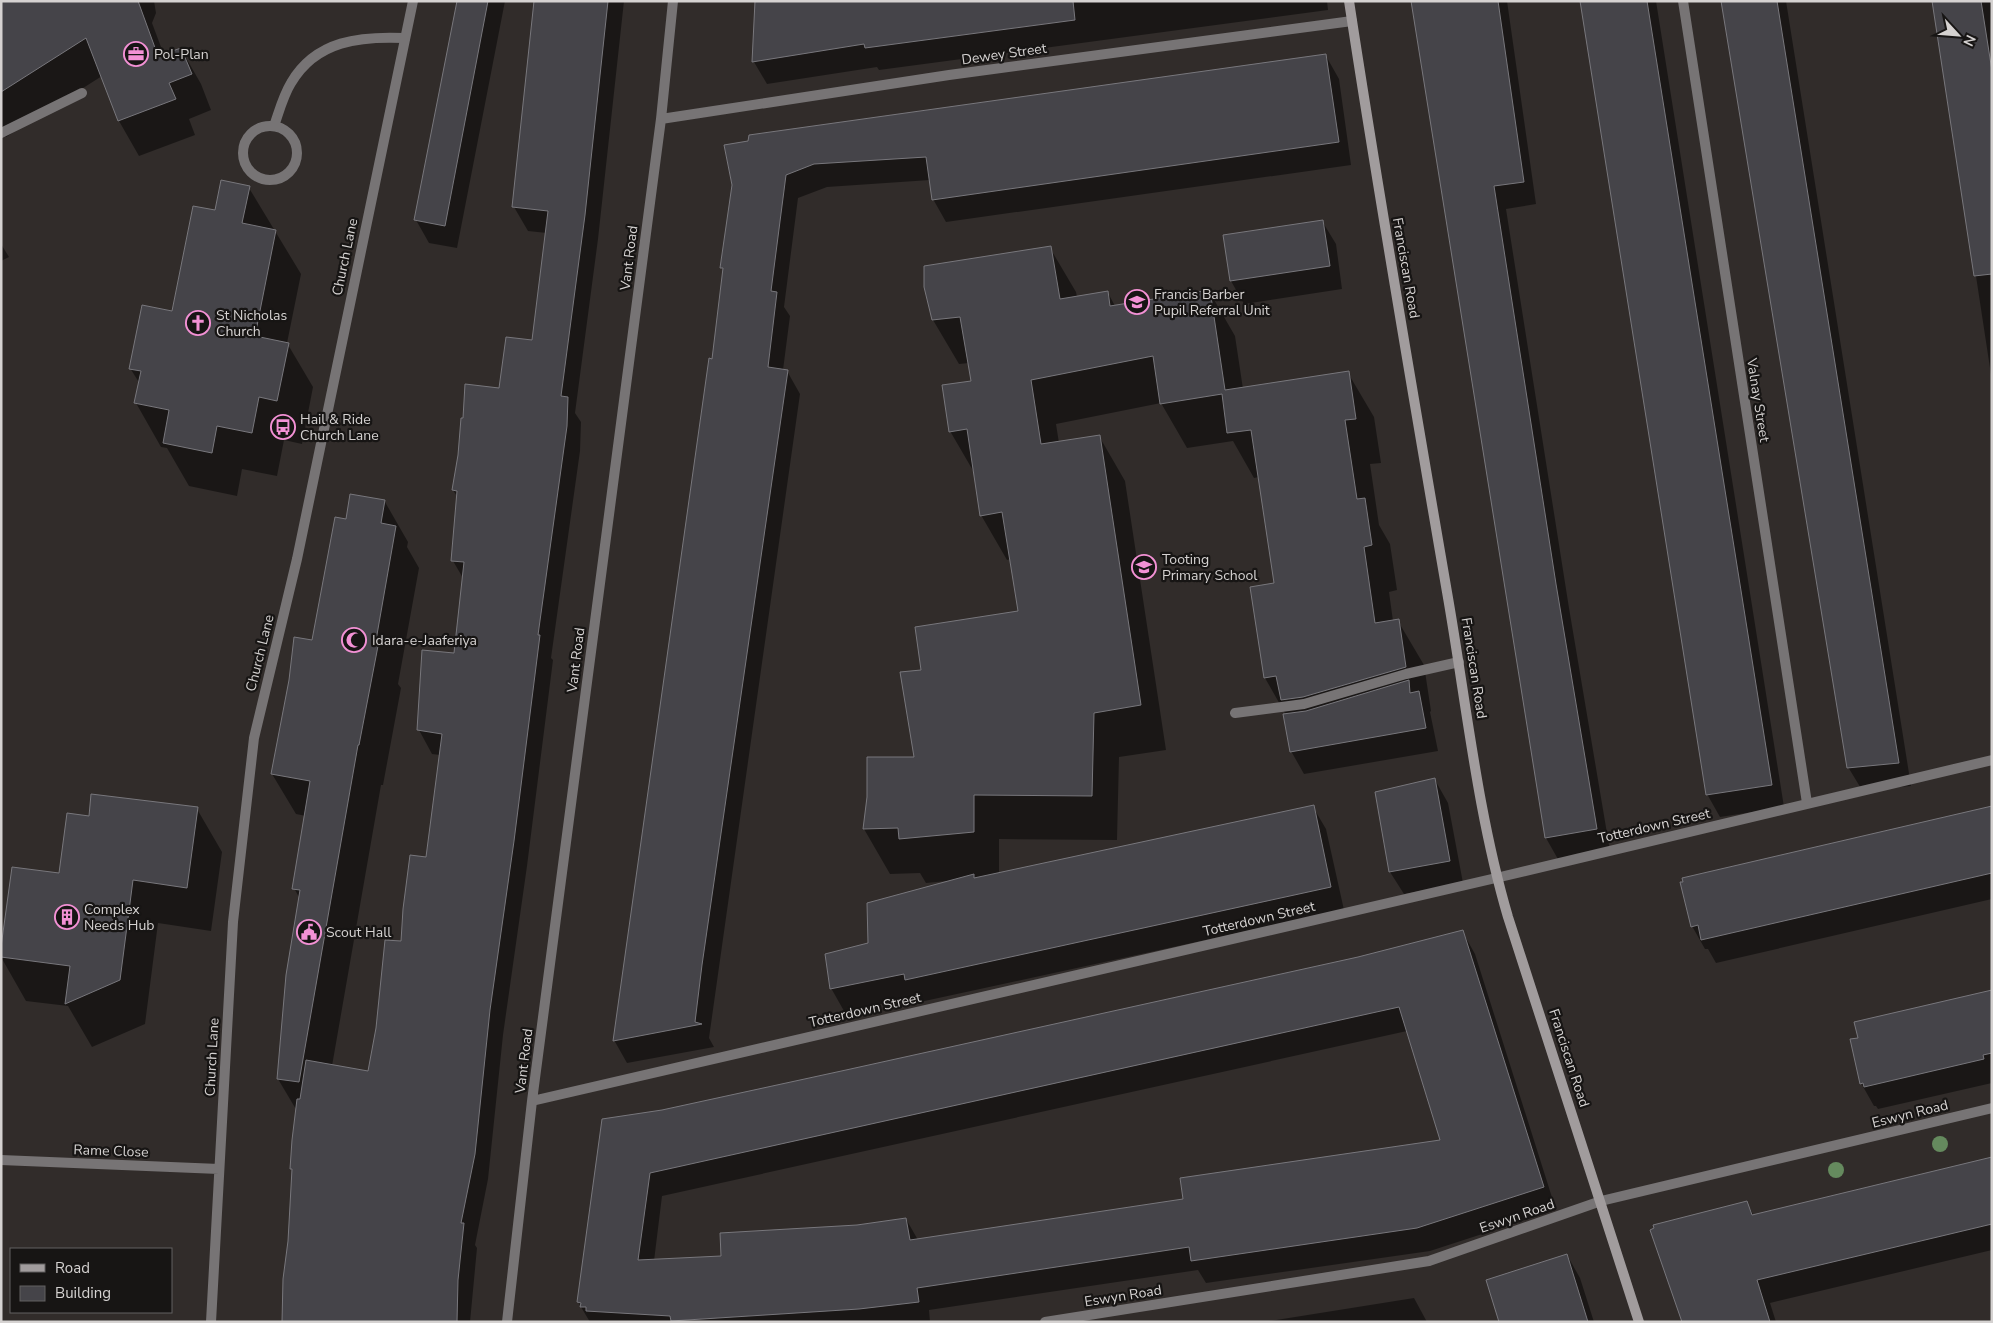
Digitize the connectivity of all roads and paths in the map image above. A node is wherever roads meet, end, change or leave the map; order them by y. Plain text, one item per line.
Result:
1 (413, 1) edge
2 (672, 1) edge
3 (1349, 1) edge
4 (1683, 1) edge
5 (1352, 21) junction
6 (406, 38) junction
7 (82, 93) dead end
8 (661, 119) junction
9 (274, 126) junction
10 (1, 134) edge
11 (1459, 662) junction
12 (1235, 714) dead end
13 (1992, 760) edge
14 (1807, 804) junction
15 (1496, 878) junction
16 (532, 1100) junction
17 (1992, 1108) edge
18 (1, 1160) edge
19 (219, 1169) junction
20 (1601, 1201) junction
21 (211, 1322) edge
22 (507, 1322) edge
23 (1045, 1322) edge
24 (1639, 1322) edge

1 - 6 street, Church Lane
2 - 8 street, Vant Road
3 - 5 street, Franciscan Road
4 - 14 street, Valnay Street
5 - 8 street, Dewey Street
5 - 11 street, Franciscan Road
6 - 9 street
6 - 19 street, Church Lane
7 - 10 street
8 - 16 street, Vant Road
9 - 9 street
11 - 12 street
11 - 15 street, Franciscan Road
13 - 14 street, Totterdown Street
14 - 15 street, Totterdown Street
15 - 16 street, Totterdown Street
15 - 20 street, Franciscan Road
16 - 22 street, Vant Road
17 - 20 street, Eswyn Road
18 - 19 street, Rame Close
19 - 21 street, Church Lane
20 - 23 street, Eswyn Road
20 - 24 street, Franciscan Road

